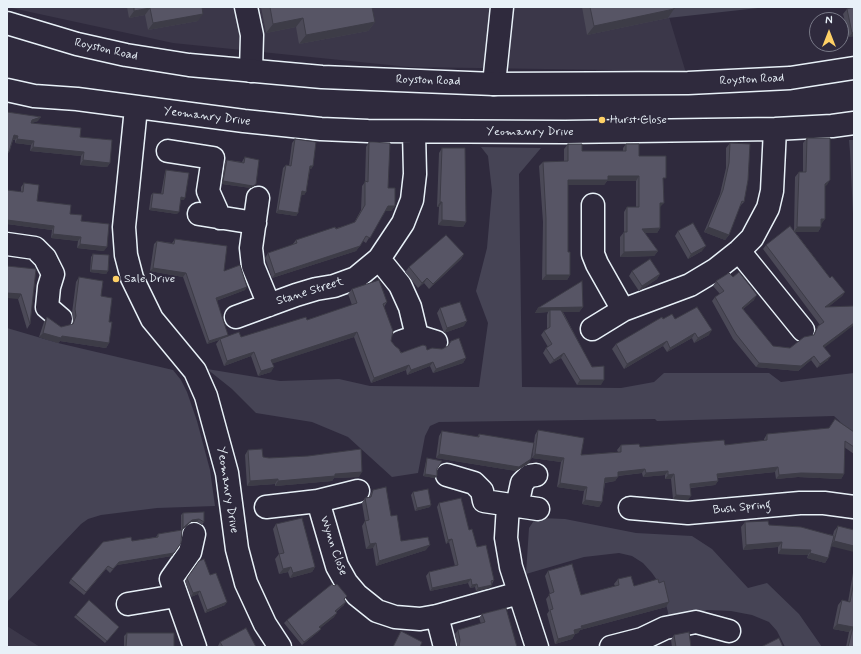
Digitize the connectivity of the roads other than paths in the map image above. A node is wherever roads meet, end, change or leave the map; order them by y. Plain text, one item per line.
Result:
1 (246, 7) edge
2 (502, 7) edge
3 (7, 23) edge
4 (854, 68) edge
5 (252, 71) junction
6 (494, 84) junction
7 (7, 90) edge
8 (136, 108) junction
9 (854, 123) edge
10 (775, 129) junction
11 (414, 132) junction
12 (168, 151) dead end
13 (258, 198) dead end
14 (593, 205) dead end
15 (254, 223) junction
16 (7, 244) edge
17 (739, 251) junction
18 (379, 259) junction
19 (269, 305) junction
20 (623, 310) junction
21 (236, 317) dead end
22 (61, 319) dead end
23 (592, 329) dead end
24 (802, 330) dead end
25 (417, 340) dead end
26 (447, 475) dead end
27 (536, 475) dead end
28 (358, 491) dead end
29 (318, 501) junction
30 (512, 506) junction
31 (266, 507) dead end
32 (854, 507) edge
33 (630, 508) dead end
34 (538, 509) dead end
35 (194, 534) dead end
36 (519, 592) junction
37 (176, 596) junction
38 (128, 604) dead end
39 (437, 616) junction
40 (729, 630) dead end
41 (194, 647) edge
42 (280, 647) edge
43 (445, 647) edge
44 (537, 647) edge
45 (611, 647) edge

1 - 5 street
2 - 6 street
3 - 5 street, Royston Road
4 - 6 street, Royston Road
5 - 6 street, Royston Road
7 - 8 street
8 - 11 street, Yeomanry Drive
8 - 42 street, Yeomanry Drive
9 - 10 street, Yeomanry Drive
10 - 11 street, Yeomanry Drive
10 - 17 street
11 - 18 street, Stane Street
12 - 15 street
13 - 15 street
14 - 20 street
15 - 19 street
16 - 22 street
17 - 20 street
17 - 24 street
18 - 19 street, Stane Street
18 - 25 street
19 - 21 street, Stane Street
20 - 23 street
26 - 30 street
27 - 30 street
28 - 29 street, Wynn Close
29 - 31 street, Wynn Close
29 - 39 street, Wynn Close
30 - 34 street
30 - 36 street
32 - 33 street, Bush Spring
35 - 37 street
36 - 39 street, Wynn Close
36 - 44 street
37 - 38 street
37 - 41 street
39 - 43 street
40 - 45 street

